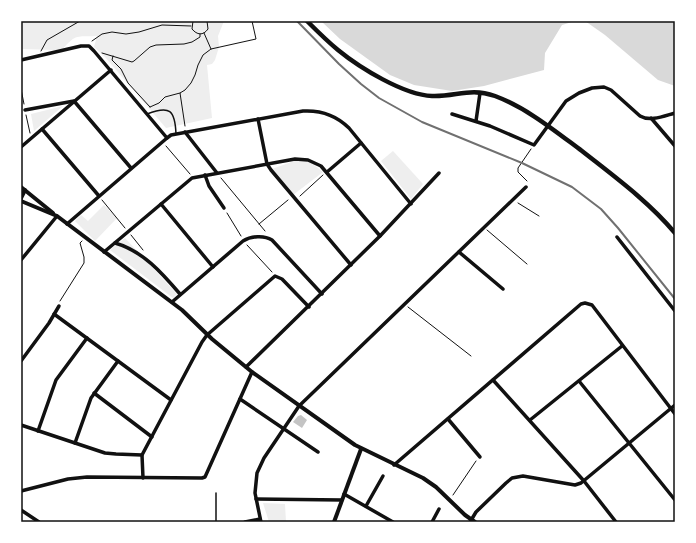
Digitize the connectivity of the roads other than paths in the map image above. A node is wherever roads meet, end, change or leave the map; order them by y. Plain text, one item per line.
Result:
1 (307, 21) edge
2 (21, 60) edge
3 (111, 70) junction
4 (480, 92) junction
5 (74, 101) junction
6 (25, 110) dead end
7 (675, 113) edge
8 (147, 114) junction
9 (452, 114) dead end
10 (651, 118) junction
11 (258, 119) junction
12 (476, 121) junction
13 (548, 126) junction
14 (42, 129) junction
15 (185, 132) junction
16 (176, 134) junction
17 (167, 138) junction
18 (361, 143) junction
19 (675, 146) edge
20 (21, 147) edge
21 (267, 164) junction
22 (131, 168) junction
23 (327, 172) junction
24 (217, 173) junction
25 (439, 173) dead end
26 (205, 175) junction
27 (526, 187) road end
28 (23, 188) edge
29 (99, 196) junction
30 (21, 200) edge
31 (161, 204) junction
32 (411, 204) junction
33 (224, 208) dead end
34 (57, 216) junction
35 (67, 224) junction
36 (675, 233) edge
37 (380, 236) junction
38 (617, 237) dead end
39 (115, 243) junction
40 (104, 252) junction
41 (458, 252) junction
42 (21, 260) edge
43 (351, 265) junction
44 (213, 267) junction
45 (503, 289) dead end
46 (180, 294) junction
47 (322, 294) junction
48 (172, 302) junction
49 (59, 306) road end
50 (309, 307) junction
51 (675, 311) edge
52 (54, 314) junction
53 (207, 335) junction
54 (87, 338) junction
55 (622, 346) junction
56 (21, 361) edge
57 (118, 361) junction
58 (246, 367) junction
59 (252, 372) junction
60 (493, 380) junction
61 (579, 381) junction
62 (94, 393) junction
63 (240, 399) junction
64 (171, 400) junction
65 (675, 405) edge
66 (299, 406) junction
67 (671, 409) junction
68 (675, 414) edge
69 (448, 419) junction
70 (530, 420) junction
71 (21, 425) edge
72 (284, 429) junction
73 (38, 431) junction
74 (152, 437) junction
75 (75, 443) junction
76 (629, 444) junction
77 (361, 449) junction
78 (318, 452) dead end
79 (142, 455) junction
80 (480, 457) road end
81 (394, 465) junction
82 (383, 476) dead end
83 (143, 478) junction
84 (584, 481) junction
85 (21, 490) edge
86 (216, 493) dead end
87 (344, 494) junction
88 (256, 499) junction
89 (342, 500) junction
90 (675, 500) edge
91 (366, 506) junction
92 (439, 509) dead end
93 (21, 510) edge
94 (260, 521) edge
95 (472, 521) edge
96 (39, 522) edge
97 (216, 522) edge
98 (245, 522) edge
99 (334, 522) edge
100 (393, 522) edge
101 (432, 522) edge
102 (616, 522) edge

1 - 4 main road
2 - 3 street
3 - 5 street
3 - 8 street
4 - 12 street
4 - 13 main road
5 - 6 street
5 - 14 street
5 - 22 street
7 - 10 street
8 - 16 lane
8 - 17 street
9 - 12 street
10 - 13 street
10 - 19 street
11 - 15 street
11 - 18 street
11 - 21 street
12 - 13 street
13 - 36 main road
14 - 20 street
14 - 29 street
15 - 16 street
15 - 24 street
16 - 17 street
17 - 22 street
18 - 23 street
18 - 32 street
21 - 23 street
21 - 24 street
21 - 43 street
22 - 29 street
23 - 37 street
24 - 26 street
25 - 32 street
26 - 31 street
26 - 33 street
27 - 41 street
28 - 30 street
28 - 34 street
29 - 35 street
30 - 34 street
31 - 39 street
31 - 44 street
32 - 37 street
34 - 35 street
34 - 42 street
35 - 40 street
37 - 43 street
38 - 51 street
39 - 40 street
39 - 46 street
40 - 48 street
41 - 45 street
41 - 66 street
43 - 47 street
44 - 46 street
44 - 47 street
46 - 48 street
47 - 50 street
48 - 53 street
49 - 52 street
50 - 53 street
50 - 58 street
52 - 54 street
52 - 56 street
53 - 58 street
53 - 64 street
54 - 57 street
54 - 73 street
55 - 60 street
55 - 61 street
55 - 67 street
57 - 62 street
57 - 64 street
58 - 59 street
59 - 63 street
59 - 66 street
60 - 69 street
60 - 70 street
61 - 70 street
61 - 76 street
62 - 74 street
62 - 75 street
63 - 72 street
63 - 83 street
64 - 74 street
65 - 67 street
66 - 72 street
66 - 77 street
67 - 68 street
67 - 76 street
69 - 80 street
69 - 81 street
70 - 84 street
71 - 73 street
72 - 78 street
72 - 88 street
73 - 75 street
74 - 79 street
75 - 79 street
76 - 84 street
76 - 90 street
77 - 81 street
77 - 87 street
79 - 83 street
81 - 95 street
82 - 91 street
83 - 85 street
84 - 95 street
84 - 102 street
86 - 97 lane
87 - 89 street
87 - 91 street
88 - 89 street
88 - 94 street
89 - 99 street
91 - 100 street
92 - 101 street
93 - 96 street
94 - 98 street

